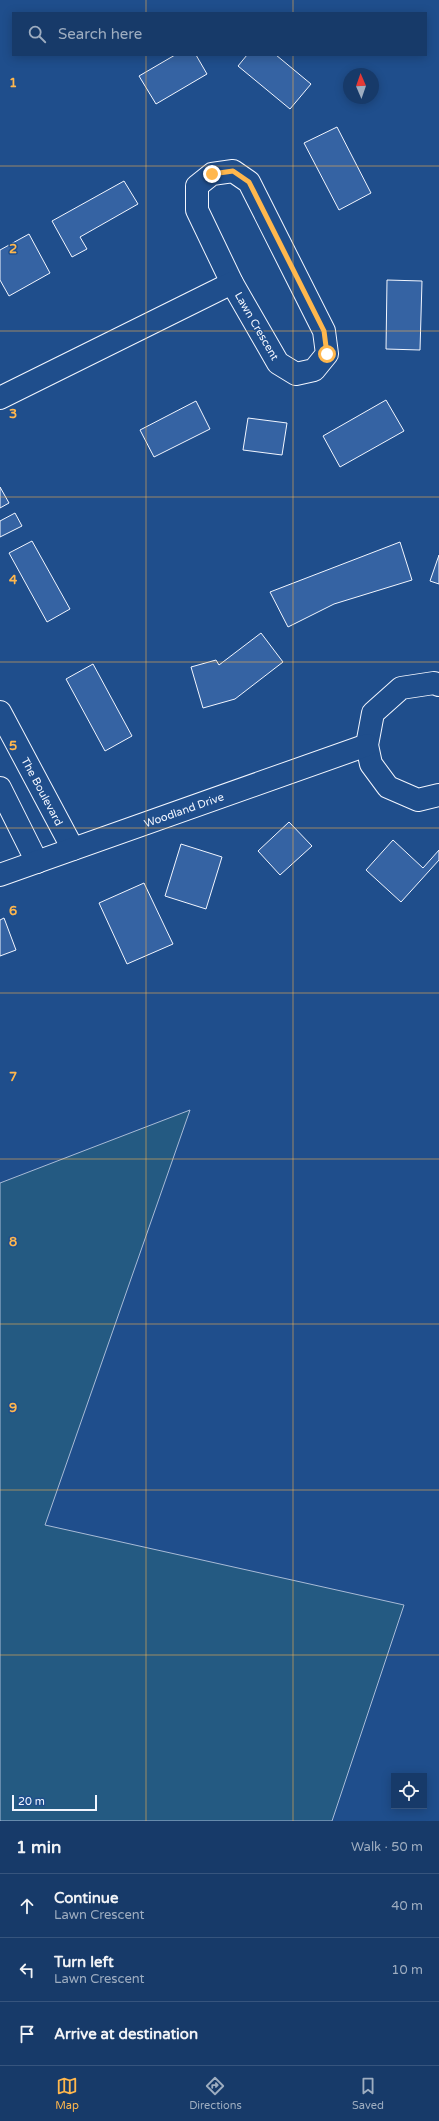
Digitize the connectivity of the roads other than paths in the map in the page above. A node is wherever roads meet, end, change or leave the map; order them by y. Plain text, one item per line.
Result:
1 (232, 284) junction
2 (0, 398) edge
3 (439, 685) edge
4 (0, 712) edge
5 (367, 745) junction
6 (0, 788) edge
7 (439, 796) edge
8 (72, 849) junction
9 (37, 862) junction
10 (0, 875) edge

1 - 1 street, Lawn Crescent
1 - 2 street, Lawn Crescent
3 - 5 street
4 - 8 street, The Boulevard
5 - 7 street
5 - 8 street, Woodland Drive
6 - 9 street
8 - 9 street, Woodland Drive
9 - 10 street, Woodland Drive

